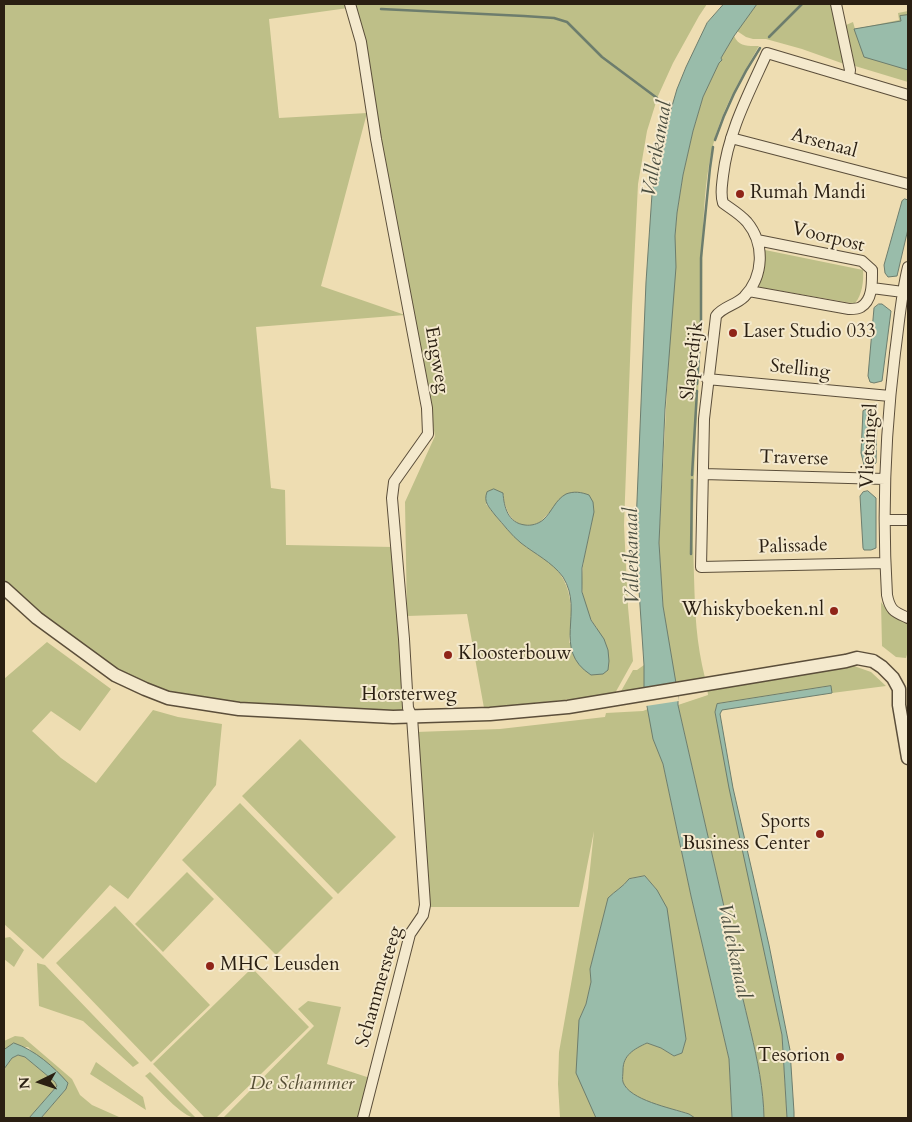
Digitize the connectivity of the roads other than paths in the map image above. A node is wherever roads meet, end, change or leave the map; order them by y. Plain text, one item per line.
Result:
1 (350, 4) edge
2 (836, 4) edge
3 (849, 77) junction
4 (908, 95) edge
5 (730, 138) junction
6 (908, 184) edge
7 (757, 240) junction
8 (908, 267) edge
9 (872, 288) junction
10 (749, 291) junction
11 (903, 292) junction
12 (707, 379) junction
13 (890, 396) junction
14 (703, 474) junction
15 (884, 479) junction
16 (885, 520) junction
17 (908, 520) edge
18 (885, 563) junction
19 (701, 567) joint
20 (4, 588) edge
21 (908, 618) edge
22 (412, 717) junction
23 (908, 758) edge
24 (363, 1118) edge

1 - 22 street, Engweg
2 - 3 street
3 - 4 street
3 - 5 street, Slaperdijk
5 - 6 street, Arsenaal
5 - 7 street, Slaperdijk
7 - 9 street, Voorpost
7 - 10 street, Slaperdijk
8 - 11 street, Vlietsingel
9 - 10 street
9 - 11 street
10 - 12 street, Slaperdijk
11 - 13 street, Vlietsingel
12 - 13 street, Stelling
12 - 14 street, Slaperdijk
13 - 15 street, Vlietsingel
14 - 15 street, Traverse
14 - 19 street, Slaperdijk
15 - 16 street, Vlietsingel
16 - 17 street
16 - 18 street, Vlietsingel
18 - 19 street, Palissade
18 - 21 street, Vlietsingel
20 - 22 street, Horsterweg
22 - 23 street, Horsterweg
22 - 24 street, Schammersteeg

